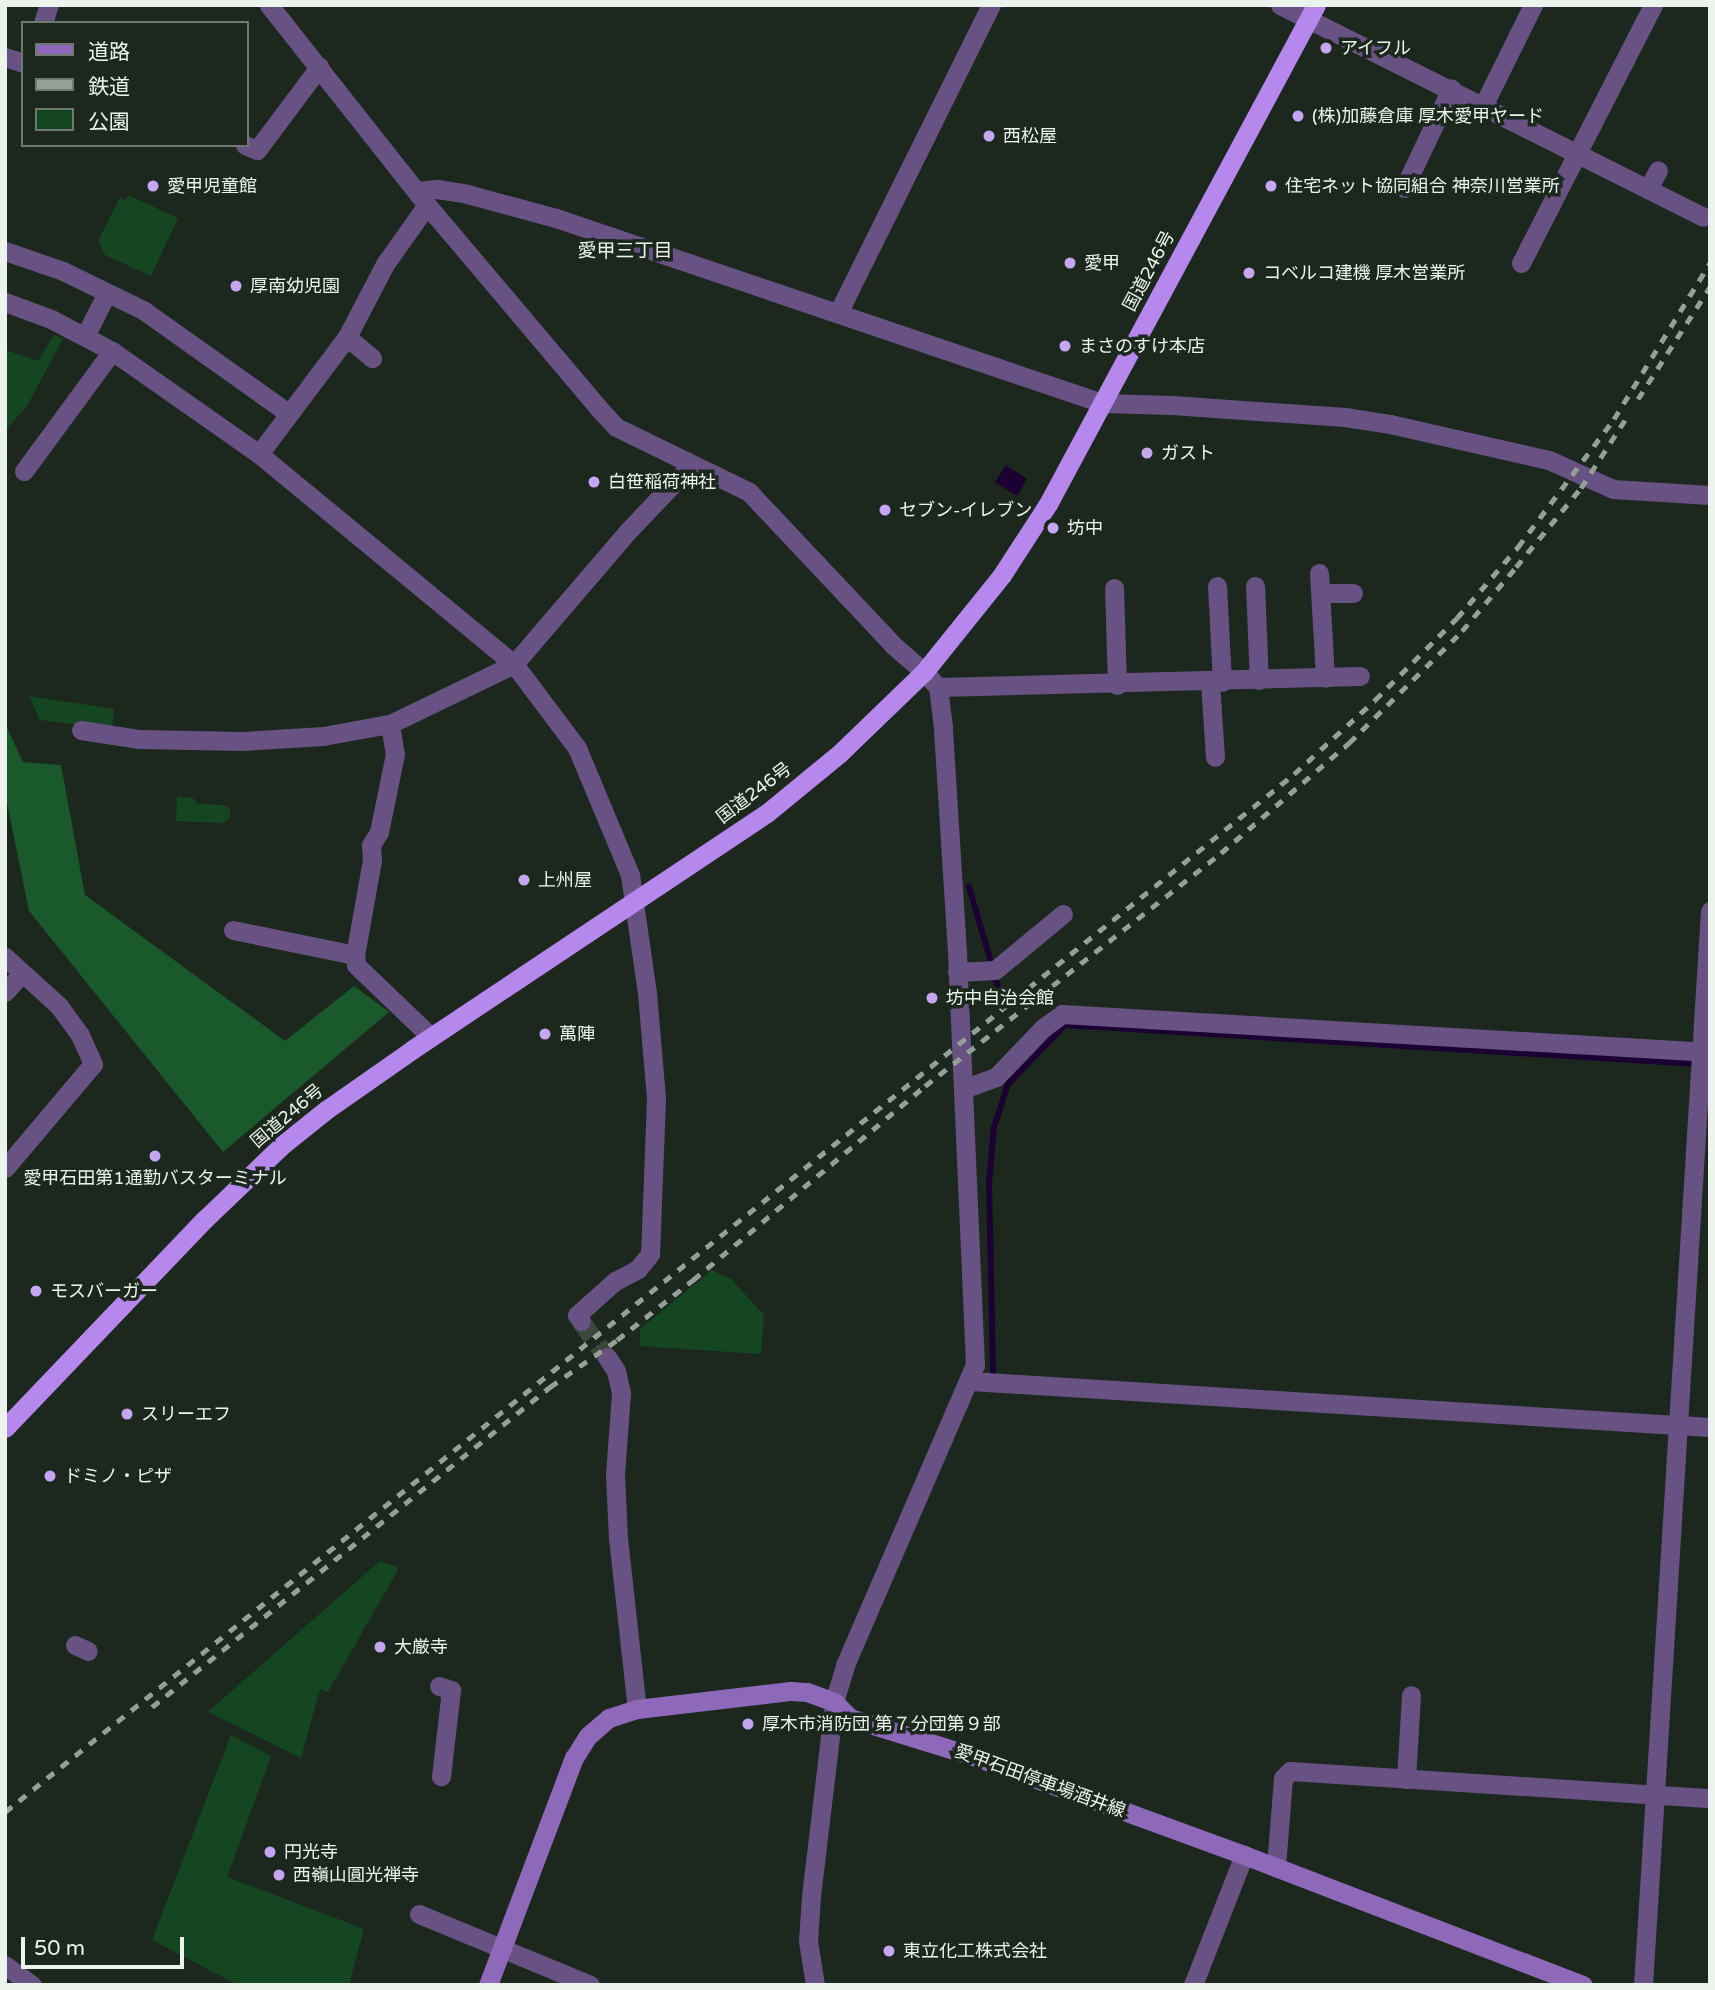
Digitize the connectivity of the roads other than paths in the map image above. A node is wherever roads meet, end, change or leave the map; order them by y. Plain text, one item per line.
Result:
1 (269, 5) edge
2 (990, 5) edge
3 (1280, 5) edge
4 (1533, 5) edge
5 (1653, 5) edge
6 (1312, 12) edge
7 (319, 67) junction
8 (1451, 89) junction
9 (1483, 106) junction
10 (248, 146) edge
11 (1578, 154) junction
12 (1658, 170) dead end
13 (1405, 188) dead end
14 (1648, 189) junction
15 (422, 198) junction
16 (1703, 217) dead end
17 (5, 251) edge
18 (1523, 251) dead end
19 (107, 293) junction
20 (5, 302) edge
21 (838, 313) junction
22 (85, 336) junction
23 (347, 338) junction
24 (112, 352) junction
25 (372, 358) dead end
26 (1102, 403) junction
27 (288, 413) junction
28 (259, 454) junction
29 (691, 465) junction
30 (24, 471) dead end
31 (1710, 495) edge
32 (1217, 586) dead end
33 (1255, 586) dead end
34 (1114, 588) dead end
35 (1353, 593) dead end
36 (514, 664) junction
37 (924, 672) junction
38 (1360, 676) dead end
39 (1325, 678) junction
40 (1259, 680) junction
41 (1216, 682) junction
42 (1117, 685) junction
43 (938, 687) junction
44 (390, 724) junction
45 (81, 730) dead end
46 (1219, 746) dead end
47 (635, 900) junction
48 (1710, 911) edge
49 (1063, 914) dead end
50 (242, 938) dead end
51 (355, 955) junction
52 (5, 957) edge
53 (957, 972) junction
54 (22, 973) junction
55 (5, 992) edge
56 (431, 1037) junction
57 (1705, 1053) edge
58 (963, 1088) junction
59 (5, 1168) edge
60 (581, 1321) dead end
61 (607, 1357) tunnel mouth
62 (970, 1381) junction
63 (1678, 1425) junction
64 (6, 1426) edge
65 (1710, 1427) edge
66 (439, 1686) dead end
67 (1411, 1695) dead end
68 (834, 1702) junction
69 (637, 1709) junction
70 (441, 1776) dead end
71 (1406, 1779) junction
72 (1653, 1796) junction
73 (1710, 1798) edge
74 (1244, 1855) junction
75 (1276, 1867) junction
76 (419, 1914) dead end
77 (502, 1950) junction
78 (5, 1965) edge
79 (32, 1985) edge
80 (488, 1985) edge
81 (590, 1985) edge
82 (815, 1985) edge
83 (1193, 1985) edge
84 (1583, 1985) edge
85 (1643, 1985) edge

1 - 7 street
2 - 21 street
3 - 6 street
4 - 9 street
5 - 11 street
6 - 8 street
6 - 26 highway, 国道246号
7 - 10 street
7 - 15 street
8 - 9 street
8 - 13 street
9 - 11 street
11 - 14 street
11 - 18 street
12 - 14 street
14 - 16 street
15 - 21 street
15 - 23 street
15 - 29 street
17 - 19 street
19 - 22 street
19 - 27 street
20 - 22 street
21 - 26 street
22 - 24 street
23 - 25 street
23 - 27 street
24 - 28 street
24 - 30 street
26 - 31 street
26 - 37 highway, 国道246号
27 - 28 street
28 - 36 street
29 - 36 street
29 - 37 street
32 - 41 street
33 - 40 street
34 - 42 street
35 - 39 street
36 - 44 street
36 - 47 street
37 - 43 street
37 - 47 highway, 国道246号
38 - 39 street
39 - 40 street
40 - 41 street
41 - 42 street
41 - 46 street
42 - 43 street
43 - 53 street
44 - 45 street
44 - 51 street
47 - 56 highway, 国道246号
47 - 60 street
48 - 57 street
49 - 53 street
50 - 51 street
51 - 56 street
52 - 54 street
53 - 58 street
54 - 55 street
54 - 59 street
56 - 64 highway, 国道246号
57 - 58 street
57 - 63 street
58 - 62 street
61 - 69 street
62 - 63 street
62 - 68 street
63 - 65 street
63 - 72 street
66 - 70 street
67 - 71 street
68 - 69 main road, 愛甲石田停車場酒井線
68 - 74 main road, 愛甲石田停車場酒井線
68 - 82 street
69 - 77 main road, 愛甲石田停車場酒井線
71 - 72 street
71 - 75 street
72 - 73 street
72 - 85 street
74 - 75 main road, 愛甲石田停車場酒井線
74 - 83 street
75 - 84 main road, 愛甲石田停車場酒井線
76 - 77 street
77 - 80 main road, 愛甲石田停車場酒井線
77 - 81 street
78 - 79 street

